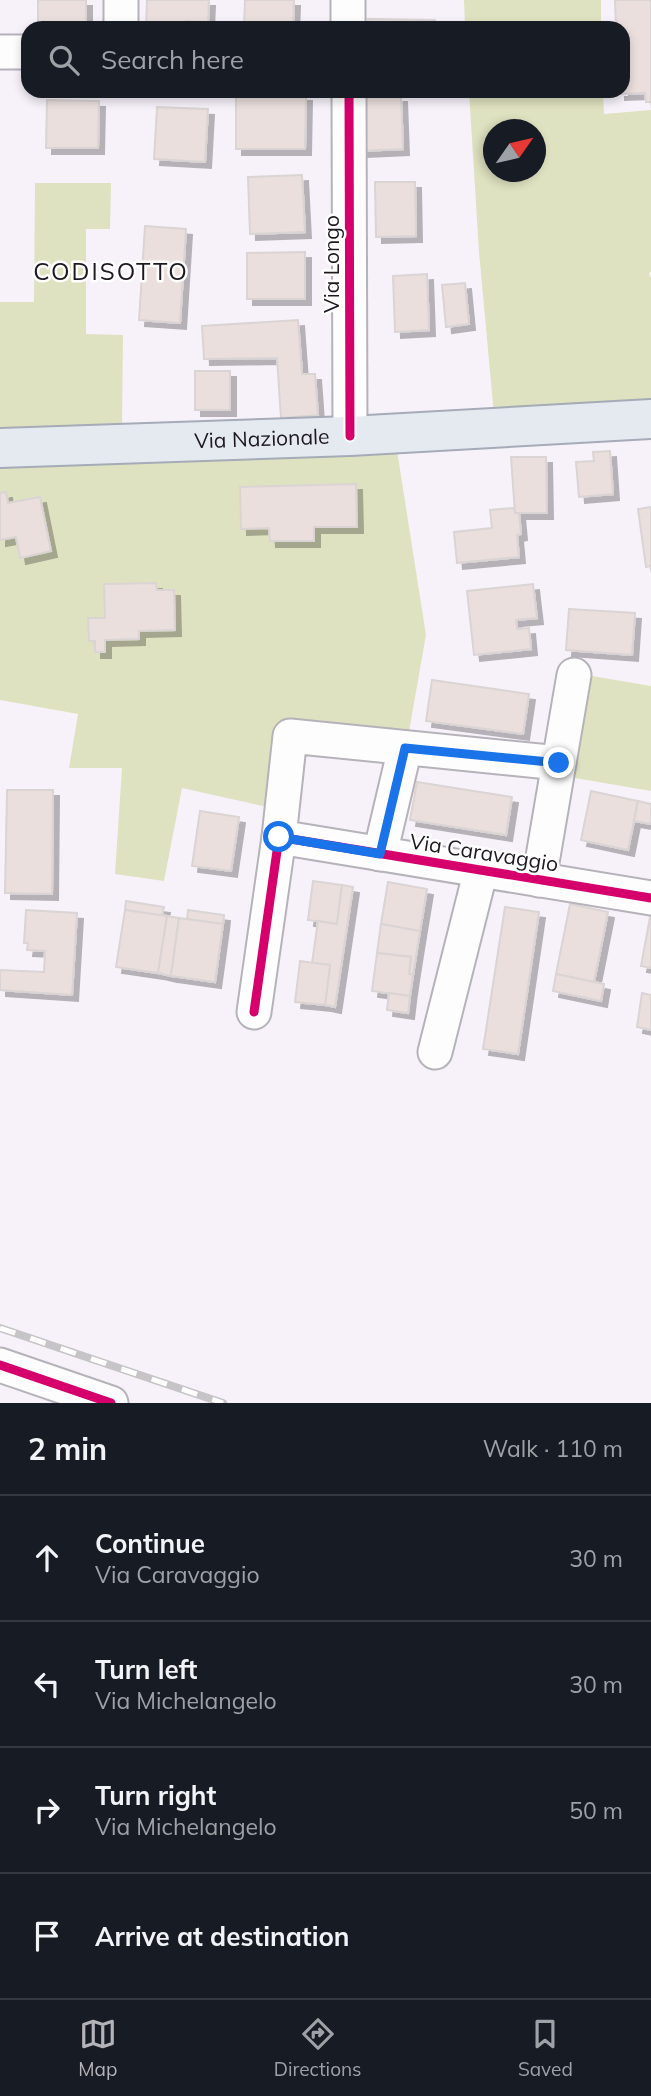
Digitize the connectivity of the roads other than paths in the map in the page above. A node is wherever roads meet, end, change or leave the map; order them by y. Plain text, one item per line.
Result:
1 (121, 0) edge
2 (348, 0) edge
3 (121, 21) edge
4 (348, 21) edge
5 (0, 52) edge
6 (21, 52) edge
7 (349, 98) edge
8 (651, 419) edge
9 (350, 436) junction
10 (0, 448) edge
11 (575, 675) dead end
12 (405, 748) junction
13 (559, 763) junction
14 (279, 837) junction
15 (380, 854) junction
16 (481, 870) junction
17 (539, 880) junction
18 (651, 898) edge
19 (254, 1013) dead end
20 (435, 1052) dead end
21 (0, 1365) edge
22 (111, 1403) edge

1 - 3 street
2 - 4 street
5 - 6 street
7 - 9 street, Via Longo
8 - 9 main road, Via Nazionale
9 - 10 main road, Via Nazionale
11 - 13 street
12 - 13 street
12 - 14 street
12 - 15 street
13 - 17 street
14 - 15 street, Via Caravaggio
14 - 19 street
15 - 16 street, Via Caravaggio
16 - 17 street, Via Caravaggio
16 - 20 street
17 - 18 street, Via Caravaggio
21 - 22 street

